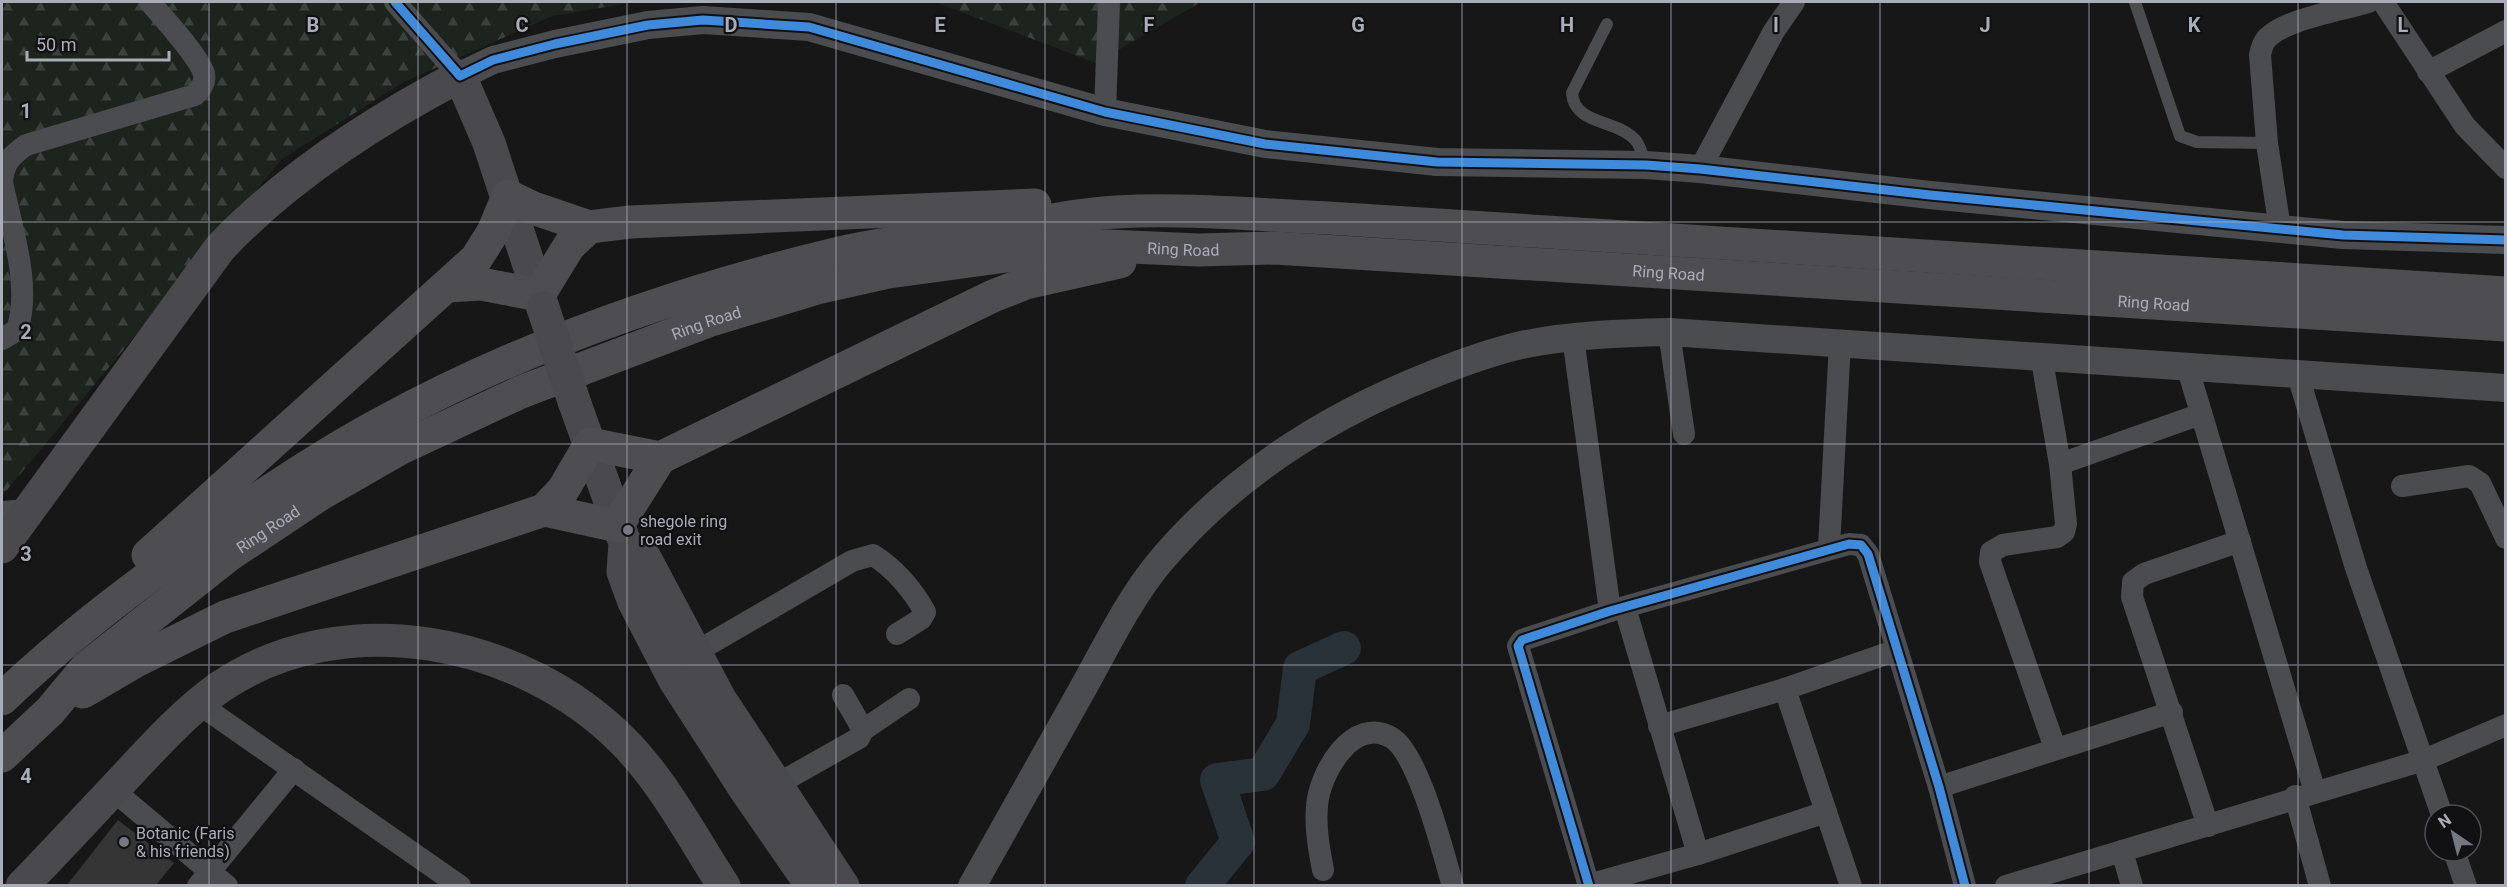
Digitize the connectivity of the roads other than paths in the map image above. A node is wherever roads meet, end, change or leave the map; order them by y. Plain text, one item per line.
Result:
1 (150, 2) edge
2 (395, 2) edge
3 (1109, 2) edge
4 (1794, 2) edge
5 (2135, 2) edge
6 (2368, 2) edge
7 (2383, 2) edge
8 (1607, 24) dead end
9 (2505, 31) edge
10 (2428, 72) junction
11 (460, 75) junction
12 (1106, 112) junction
13 (2267, 143) junction
14 (1646, 165) junction
15 (2505, 168) edge
16 (1700, 169) junction
17 (2, 182) edge
18 (508, 196) junction
19 (1114, 212) junction
20 (589, 227) junction
21 (2280, 229) junction
22 (2505, 240) edge
23 (1198, 250) junction
24 (448, 286) junction
25 (2505, 293) edge
26 (541, 302) junction
27 (2505, 325) edge
28 (1669, 332) junction
29 (1573, 337) junction
30 (2, 339) edge
31 (1840, 342) junction
32 (2041, 355) junction
33 (2187, 366) junction
34 (2297, 372) junction
35 (2505, 388) edge
36 (2201, 414) junction
37 (1684, 434) dead end
38 (590, 444) junction
39 (660, 458) junction
40 (2060, 464) junction
41 (2402, 486) dead end
42 (544, 510) junction
43 (14, 511) edge
44 (621, 535) junction
45 (2505, 538) edge
46 (2240, 541) junction
47 (2, 547) edge
48 (1829, 547) junction
49 (115, 601) junction
50 (1618, 609) junction
51 (897, 634) dead end
52 (1897, 650) junction
53 (694, 653) junction
54 (1785, 689) junction
55 (843, 695) dead end
56 (2, 699) edge
57 (909, 699) dead end
58 (199, 704) junction
59 (50, 711) junction
60 (2172, 712) junction
61 (2505, 725) edge
62 (1659, 726) junction
63 (863, 730) junction
64 (2055, 748) junction
65 (2, 756) edge
66 (2424, 759) junction
67 (294, 769) junction
68 (776, 784) junction
69 (1939, 787) junction
70 (113, 790) junction
71 (2305, 794) junction
72 (2438, 803) edge
73 (1826, 812) junction
74 (2208, 826) junction
75 (2122, 851) junction
76 (1698, 854) junction
77 (2458, 863) edge
78 (1323, 870) dead end
79 (203, 879) edge
80 (24, 885) edge
81 (227, 885) edge
82 (460, 885) edge
83 (724, 885) edge
84 (812, 885) edge
85 (843, 885) edge
86 (972, 885) edge
87 (1453, 885) edge
88 (1589, 885) edge
89 (1851, 885) edge
90 (1965, 885) edge
91 (2006, 885) edge
92 (2132, 885) edge
93 (2320, 885) edge
94 (2466, 885) edge

1 - 17 street
2 - 11 street
3 - 12 street
4 - 16 street
5 - 13 lane
6 - 13 street
7 - 10 street
8 - 14 lane
9 - 10 street
10 - 15 street
11 - 12 street
11 - 18 main road
11 - 43 main road
12 - 14 street
13 - 21 street
14 - 16 street
16 - 21 street
17 - 30 street
18 - 20 highway
18 - 24 highway
18 - 26 main road
19 - 20 highway
19 - 25 highway, Ring Road
19 - 49 highway, Ring Road
20 - 26 highway
21 - 22 street
23 - 27 highway, Ring Road
23 - 39 highway
23 - 59 highway, Ring Road
24 - 26 highway
24 - 49 highway
26 - 38 main road, bridge
28 - 29 street
28 - 31 street
28 - 37 street
29 - 50 street
29 - 86 street
31 - 32 street
31 - 48 street
32 - 33 street
32 - 40 street
33 - 34 street
33 - 36 street
34 - 35 street
34 - 66 street
36 - 40 street
36 - 46 street
38 - 39 highway
38 - 42 highway
38 - 44 main road
39 - 44 highway
40 - 64 street
41 - 45 street
42 - 44 highway
42 - 59 highway
43 - 47 main road
44 - 53 main road
44 - 84 main road
46 - 60 street
46 - 71 street
48 - 50 street
48 - 52 street
49 - 56 highway, Ring Road
50 - 62 street
50 - 88 street
51 - 53 street
52 - 54 street
52 - 69 street
53 - 68 main road
54 - 62 street
54 - 73 street
55 - 63 street
57 - 63 street
58 - 67 street
58 - 70 main road
58 - 83 main road
59 - 65 highway, Ring Road
60 - 64 street
60 - 74 street
61 - 66 street
62 - 76 street
63 - 68 street
64 - 69 street
66 - 71 street
66 - 72 street
67 - 79 street
67 - 82 street
68 - 85 main road
69 - 90 street
70 - 79 street
70 - 80 main road
71 - 74 street
71 - 93 street
73 - 76 street
73 - 89 street
74 - 75 street
75 - 91 street
75 - 92 street
76 - 88 street
77 - 94 street
78 - 87 street
79 - 81 street

